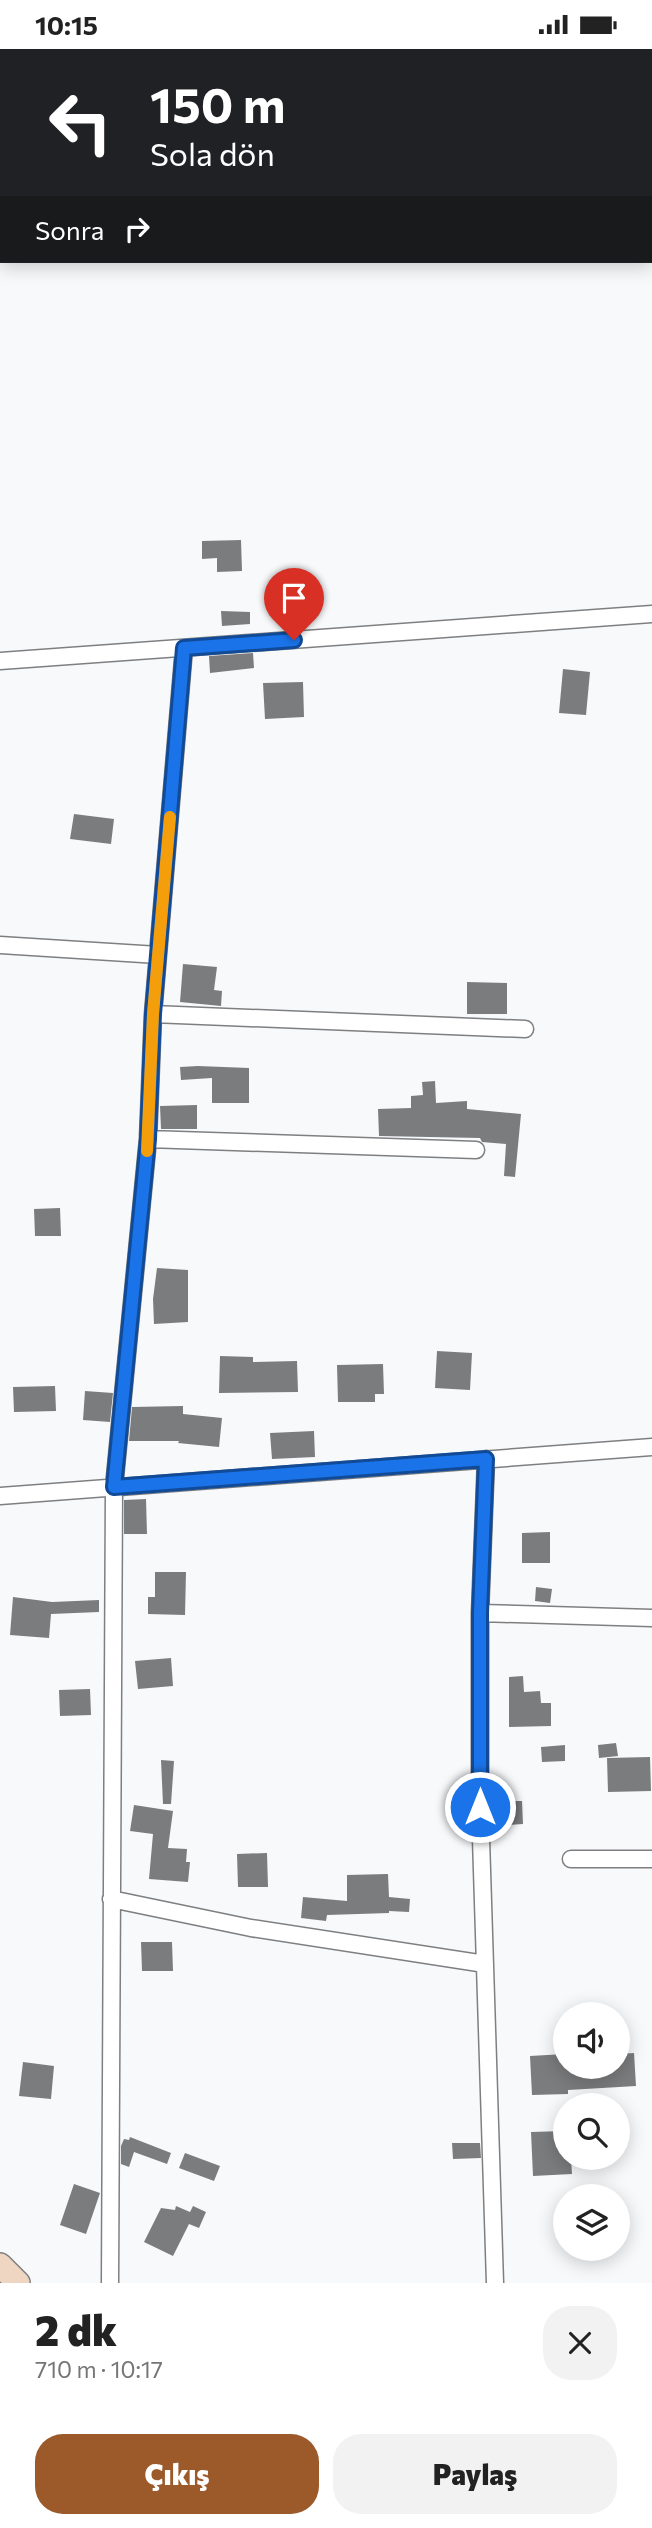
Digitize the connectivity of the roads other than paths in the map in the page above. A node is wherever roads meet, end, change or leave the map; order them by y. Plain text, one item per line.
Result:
1 (652, 614) edge
2 (184, 648) junction
3 (0, 661) edge
4 (0, 945) edge
5 (158, 955) junction
6 (153, 1014) junction
7 (525, 1029) dead end
8 (148, 1139) junction
9 (476, 1150) dead end
10 (652, 1447) edge
11 (486, 1459) junction
12 (114, 1487) junction
13 (0, 1496) edge
14 (480, 1613) junction
15 (652, 1618) edge
16 (571, 1859) dead end
17 (652, 1859) edge
18 (111, 1899) junction
19 (485, 1964) junction
20 (0, 2265) edge
21 (18, 2283) edge
22 (110, 2283) edge
23 (495, 2283) edge

1 - 2 street
2 - 3 street
2 - 5 street
4 - 5 street
5 - 6 street
6 - 7 street
6 - 8 street
8 - 9 street
8 - 12 street
10 - 11 street
11 - 12 street
11 - 14 street
12 - 13 street
12 - 18 street
14 - 15 street
14 - 19 street
16 - 17 street
18 - 19 street
18 - 22 street
19 - 23 street
20 - 21 street

